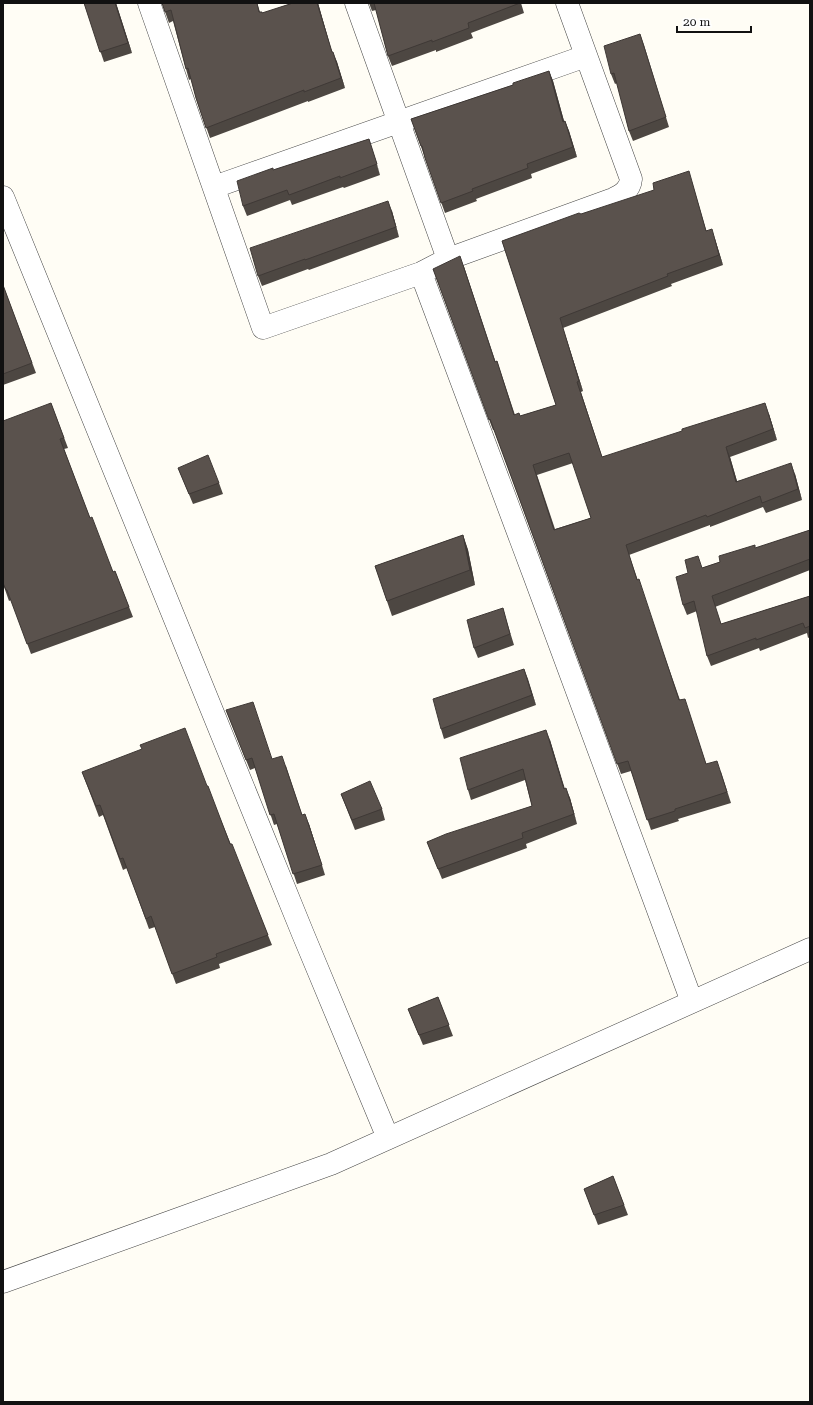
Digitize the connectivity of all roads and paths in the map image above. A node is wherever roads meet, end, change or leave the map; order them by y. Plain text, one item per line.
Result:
1 (149, 3) edge
2 (356, 3) edge
3 (567, 3) edge
4 (586, 56) junction
5 (399, 122) junction
6 (214, 188) junction
7 (3, 197) edge
8 (448, 259) junction
9 (421, 273) junction
10 (810, 950) edge
11 (692, 1002) junction
12 (388, 1138) junction
13 (3, 1282) edge

1 - 6 street
2 - 5 street
3 - 4 street
4 - 5 street
4 - 8 street
5 - 6 street
5 - 8 street
6 - 9 street
7 - 12 street
8 - 9 street
9 - 11 street
10 - 11 street
11 - 12 street
12 - 13 street

